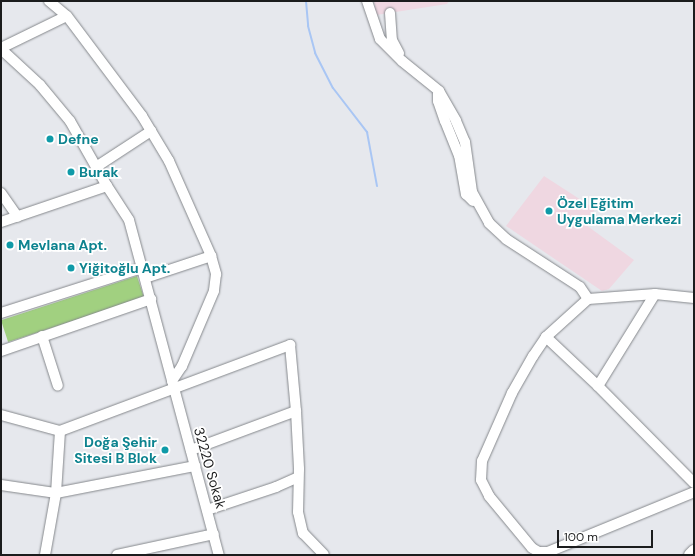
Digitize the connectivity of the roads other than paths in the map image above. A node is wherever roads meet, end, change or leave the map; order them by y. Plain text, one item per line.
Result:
1 (49, 1) edge
2 (367, 1) edge
3 (390, 13) dead end
4 (67, 16) junction
5 (1, 48) edge
6 (402, 61) junction
7 (151, 132) junction
8 (96, 167) junction
9 (107, 186) junction
10 (1, 193) edge
11 (18, 217) junction
12 (1, 222) edge
13 (211, 256) junction
14 (142, 268) junction
15 (145, 278) junction
16 (655, 294) junction
17 (152, 298) junction
18 (694, 298) edge
19 (588, 299) junction
20 (1, 313) edge
21 (42, 336) junction
22 (546, 337) junction
23 (1, 351) edge
24 (173, 384) junction
25 (58, 386) dead end
26 (598, 386) junction
27 (296, 411) junction
28 (1, 415) edge
29 (60, 431) junction
30 (191, 450) junction
31 (195, 466) junction
32 (298, 477) junction
33 (694, 483) edge
34 (1, 485) edge
35 (694, 492) edge
36 (56, 493) junction
37 (207, 510) junction
38 (214, 534) junction
39 (694, 551) edge
40 (139, 553) edge
41 (546, 553) edge
42 (45, 555) edge
43 (117, 555) edge
44 (219, 555) edge
45 (324, 555) edge
46 (690, 555) edge

1 - 4 street
2 - 6 street
3 - 6 street
4 - 5 street
4 - 7 street
5 - 8 street, 32220 Sokak
6 - 19 street
7 - 8 street
7 - 13 street
8 - 9 street, 32220 Sokak
9 - 11 street
9 - 14 street, 32220 Sokak
10 - 11 street
11 - 12 street
13 - 15 street
13 - 24 street
14 - 15 street, 32220 Sokak
14 - 20 street
15 - 17 street, 32220 Sokak
16 - 18 street
16 - 19 street
16 - 26 street
17 - 21 street
17 - 24 street, 32220 Sokak
19 - 22 street
21 - 23 street
21 - 25 street
22 - 26 street
22 - 41 street
24 - 27 street
24 - 29 street
24 - 30 street, 32220 Sokak
26 - 33 street
27 - 30 street
27 - 32 street
28 - 29 street
29 - 36 street
30 - 31 street, 32220 Sokak
31 - 36 street
31 - 37 street, 32220 Sokak
32 - 37 street
32 - 45 street
34 - 36 street
35 - 41 street
36 - 42 street
37 - 38 street, 32220 Sokak
38 - 40 street
38 - 44 street, 32220 Sokak
39 - 46 main road
40 - 43 street

